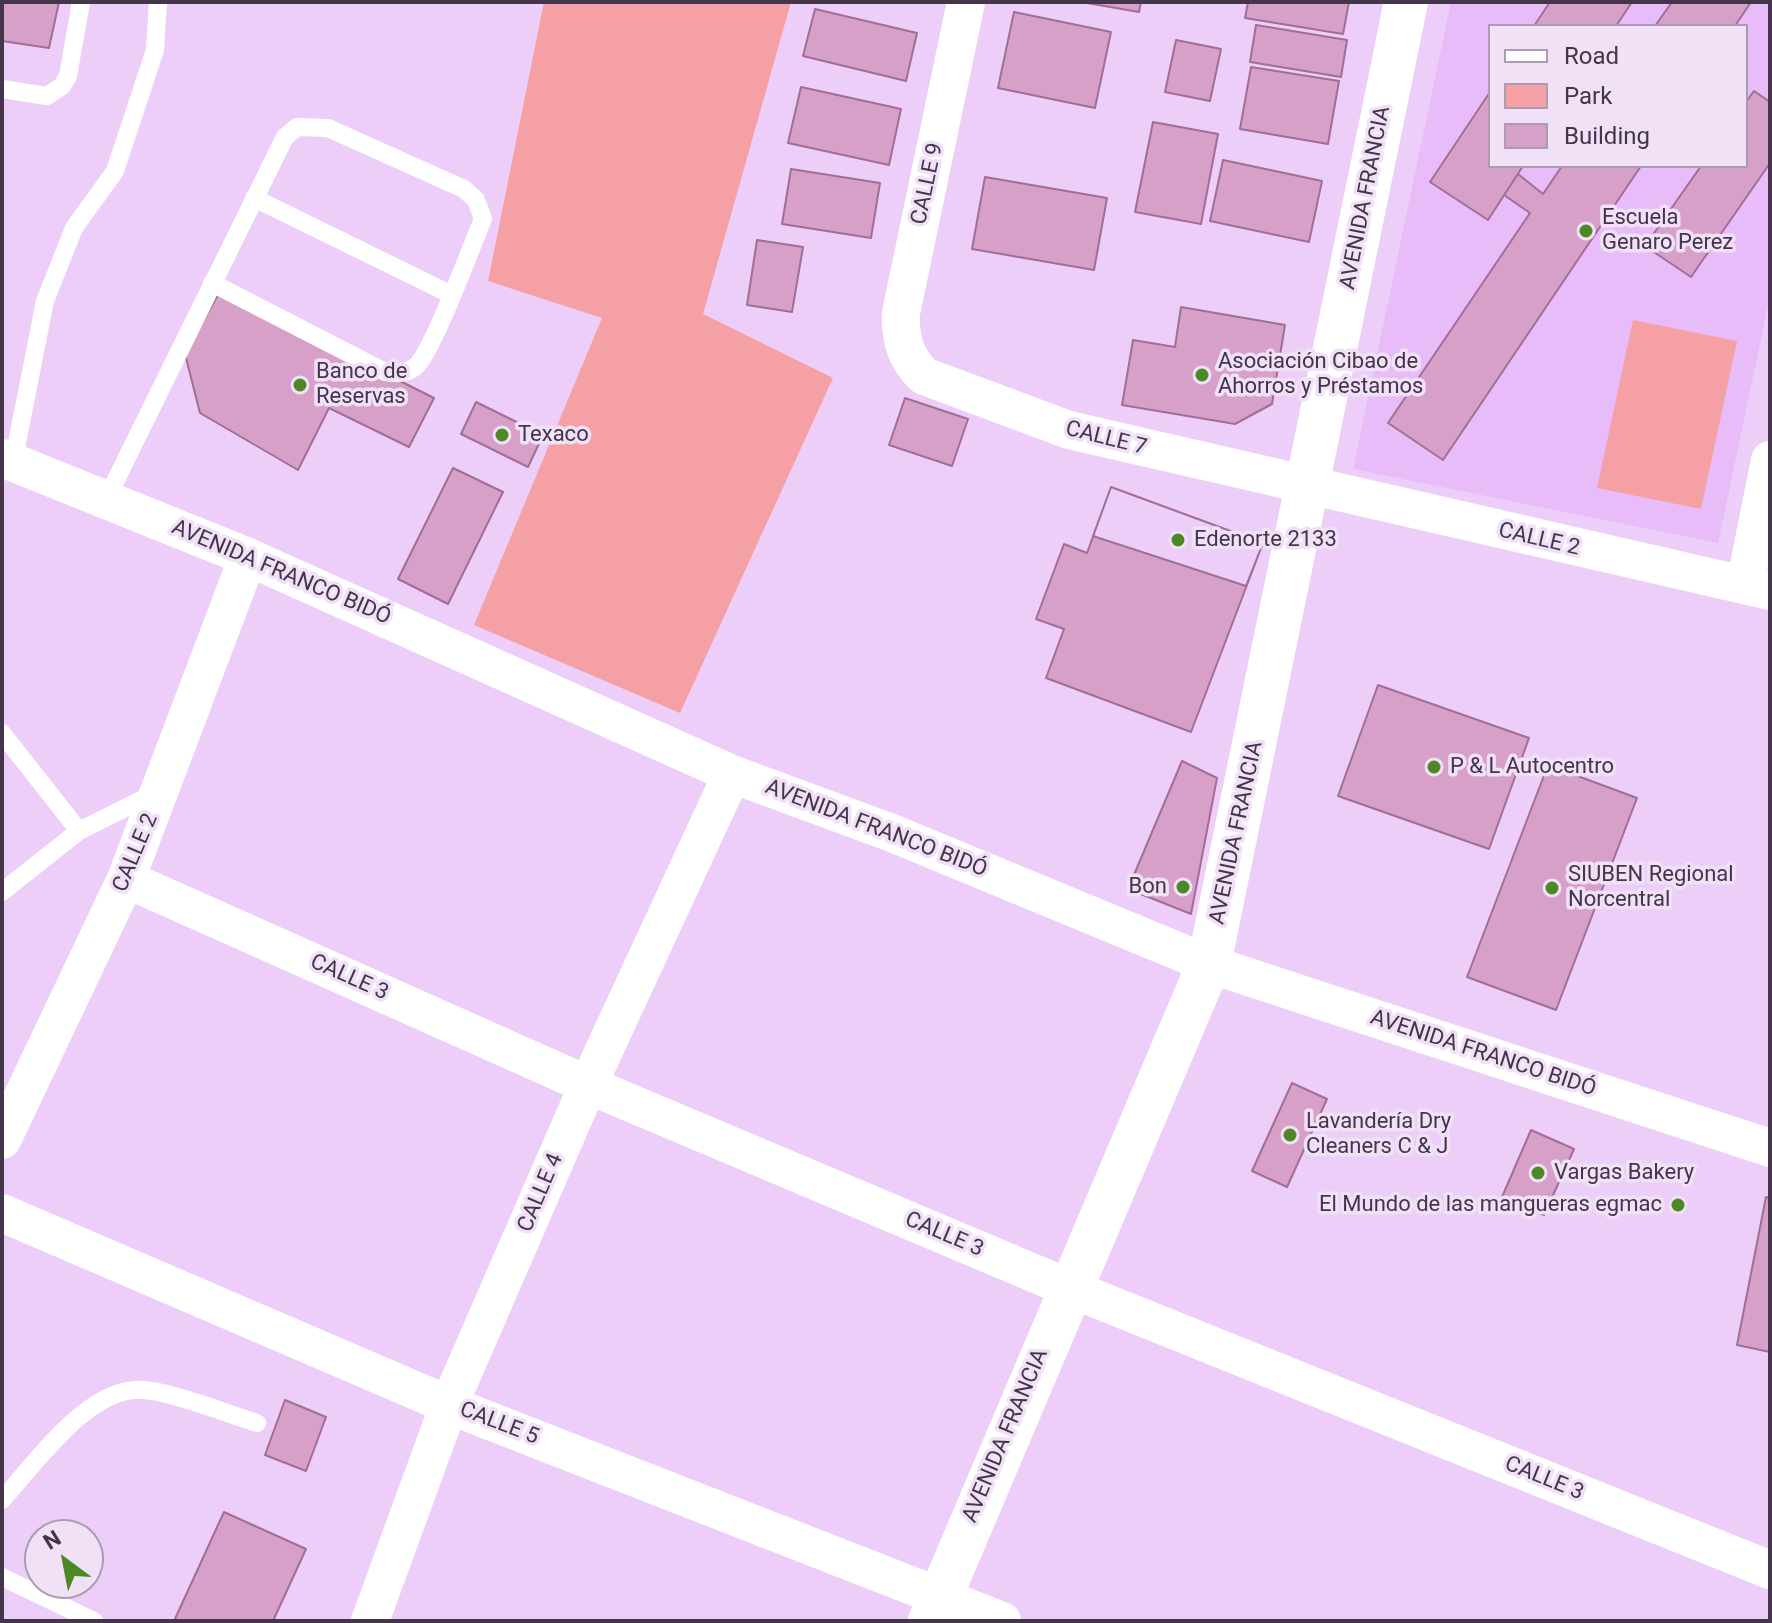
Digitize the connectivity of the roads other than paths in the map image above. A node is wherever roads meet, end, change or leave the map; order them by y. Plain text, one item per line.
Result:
1 (81, 2) edge
2 (158, 2) edge
3 (966, 2) edge
4 (1406, 2) edge
5 (2, 89) edge
6 (254, 198) junction
7 (212, 283) junction
8 (452, 295) junction
9 (913, 365) joint
10 (8, 460) edge
11 (1770, 460) edge
12 (1309, 488) junction
13 (106, 500) junction
14 (248, 557) junction
15 (1758, 588) edge
16 (2, 733) edge
17 (732, 774) junction
18 (163, 789) junction
19 (79, 831) junction
20 (126, 879) junction
21 (2, 892) edge
22 (1209, 964) junction
23 (588, 1085) junction
24 (2, 1140) edge
25 (1770, 1148) edge
26 (2, 1213) edge
27 (1069, 1288) junction
28 (449, 1405) junction
29 (257, 1423) dead end
30 (2, 1500) edge
31 (1770, 1570) edge
32 (2, 1577) edge
33 (935, 1608) edge
34 (94, 1621) edge
35 (370, 1621) edge
36 (1002, 1621) edge

1 - 5 lane
2 - 10 lane
3 - 9 street, CALLE 9
4 - 12 main road, AVENIDA FRANCIA
6 - 7 lane
6 - 8 lane
6 - 8 lane
7 - 8 lane
7 - 13 lane
9 - 12 street, CALLE 7
10 - 13 street, AVENIDA FRANCO BIDÓ
11 - 15 street
12 - 15 street, CALLE 2
12 - 22 main road, AVENIDA FRANCIA
13 - 14 street, AVENIDA FRANCO BIDÓ
14 - 17 street, AVENIDA FRANCO BIDÓ
14 - 18 street, CALLE 2
16 - 19 lane
17 - 22 street, AVENIDA FRANCO BIDÓ
17 - 23 street, CALLE 4
18 - 19 lane
18 - 20 street, CALLE 2
19 - 21 lane
20 - 23 street, CALLE 3
20 - 24 street, CALLE 2
22 - 25 street, AVENIDA FRANCO BIDÓ
22 - 27 main road, AVENIDA FRANCIA
23 - 27 street, CALLE 3
23 - 28 street, CALLE 4
26 - 28 street, CALLE 5
27 - 31 street, CALLE 3
27 - 33 main road, AVENIDA FRANCIA
28 - 33 street, CALLE 5
28 - 35 street, CALLE 4
29 - 30 lane
32 - 34 lane
33 - 36 street, CALLE 5

